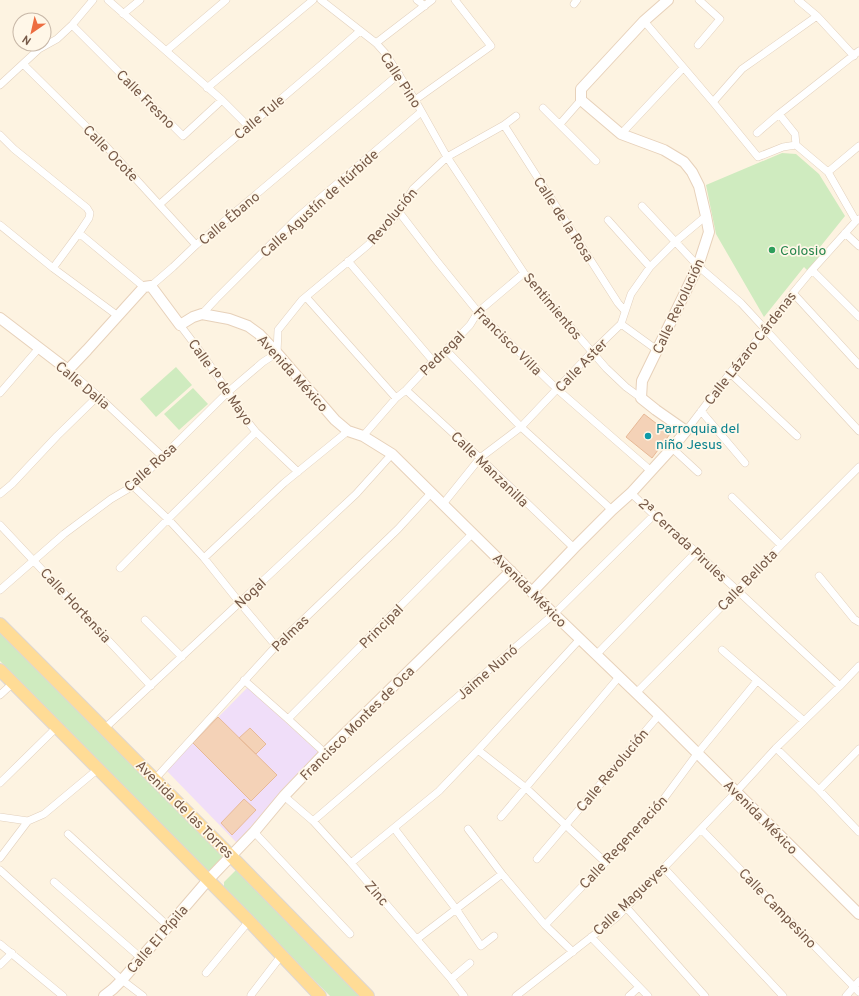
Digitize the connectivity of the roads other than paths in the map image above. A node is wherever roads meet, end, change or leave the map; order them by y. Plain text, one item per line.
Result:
1 (93, 0) edge
2 (108, 0) edge
3 (140, 0) edge
4 (226, 0) edge
5 (313, 0) edge
6 (321, 0) edge
7 (417, 0) edge
8 (432, 0) edge
9 (455, 0) edge
10 (668, 0) edge
11 (699, 0) edge
12 (798, 0) edge
13 (425, 6) junction
14 (123, 14) junction
15 (816, 16) junction
16 (644, 21) junction
17 (72, 25) junction
18 (360, 31) junction
19 (376, 43) junction
20 (698, 45) dead end
21 (166, 51) junction
22 (856, 53) edge
23 (23, 64) junction
24 (683, 68) junction
25 (399, 74) junction
26 (0, 85) edge
27 (207, 88) junction
28 (222, 100) junction
29 (415, 100) junction
30 (581, 100) junction
31 (713, 102) junction
32 (543, 108) dead end
33 (421, 112) junction
34 (779, 114) junction
35 (516, 116) dead end
36 (560, 124) junction
37 (504, 125) junction
38 (248, 126) junction
39 (757, 133) dead end
40 (621, 134) junction
41 (0, 135) edge
42 (796, 145) junction
43 (859, 146) edge
44 (447, 157) junction
45 (596, 161) dead end
46 (828, 172) junction
47 (160, 204) junction
48 (642, 206) dead end
49 (399, 212) junction
50 (706, 216) junction
51 (608, 220) dead end
52 (858, 220) edge
53 (0, 225) edge
54 (79, 233) junction
55 (845, 233) junction
56 (675, 242) junction
57 (196, 245) junction
58 (859, 246) edge
59 (348, 261) junction
60 (698, 266) junction
61 (650, 267) junction
62 (53, 268) junction
63 (812, 270) junction
64 (524, 273) junction
65 (148, 286) junction
66 (793, 293) junction
67 (306, 297) junction
68 (625, 311) junction
69 (478, 312) junction
70 (202, 314) junction
71 (118, 316) junction
72 (859, 316) edge
73 (0, 318) edge
74 (621, 324) junction
75 (180, 325) junction
76 (764, 330) junction
77 (39, 348) junction
78 (446, 350) junction
79 (657, 350) junction
80 (592, 352) junction
81 (277, 353) junction
82 (433, 361) junction
83 (859, 365) edge
84 (68, 370) junction
85 (730, 373) junction
86 (558, 389) junction
87 (406, 390) junction
88 (228, 392) junction
89 (0, 393) edge
90 (98, 396) junction
91 (396, 398) junction
92 (641, 398) junction
93 (701, 411) junction
94 (521, 427) junction
95 (348, 431) junction
96 (686, 431) junction
97 (859, 431) edge
98 (256, 432) junction
99 (363, 436) junction
100 (797, 436) dead end
101 (672, 448) junction
102 (392, 454) junction
103 (163, 457) junction
104 (480, 458) junction
105 (745, 464) dead end
106 (859, 467) edge
107 (651, 471) junction
108 (298, 472) junction
109 (698, 472) dead end
110 (133, 486) junction
111 (431, 493) junction
112 (631, 493) junction
113 (0, 494) edge
114 (732, 497) dead end
115 (443, 504) junction
116 (612, 510) junction
117 (654, 516) junction
118 (168, 519) junction
119 (0, 525) edge
120 (473, 533) junction
121 (781, 544) junction
122 (574, 548) junction
123 (696, 552) junction
124 (204, 558) junction
125 (34, 560) junction
126 (120, 568) dead end
127 (511, 571) junction
128 (820, 576) dead end
129 (0, 590) edge
130 (737, 590) junction
131 (532, 592) junction
132 (240, 603) junction
133 (554, 614) junction
134 (145, 620) dead end
135 (859, 622) edge
136 (0, 624) edge
137 (580, 639) junction
138 (276, 646) junction
139 (722, 650) dead end
140 (596, 655) junction
141 (182, 657) junction
142 (859, 666) edge
143 (0, 670) edge
144 (619, 677) junction
145 (244, 680) junction
146 (757, 681) junction
147 (13, 683) junction
148 (151, 686) junction
149 (840, 686) junction
150 (636, 693) junction
151 (0, 695) edge
152 (659, 715) junction
153 (288, 719) junction
154 (804, 721) junction
155 (57, 727) junction
156 (104, 729) junction
157 (776, 748) junction
158 (859, 749) edge
159 (478, 750) junction
160 (325, 753) junction
161 (697, 754) junction
162 (98, 769) junction
163 (155, 779) junction
164 (0, 783) edge
165 (526, 788) junction
166 (819, 790) junction
167 (736, 792) junction
168 (284, 796) junction
169 (0, 817) edge
170 (501, 817) dead end
171 (28, 821) junction
172 (312, 821) junction
173 (566, 826) junction
174 (394, 828) junction
175 (468, 829) dead end
176 (701, 829) junction
177 (858, 830) edge
178 (254, 832) junction
179 (68, 834) dead end
180 (231, 856) junction
181 (0, 858) edge
182 (537, 859) dead end
183 (606, 862) junction
184 (351, 863) junction
185 (664, 868) junction
186 (0, 870) edge
187 (502, 874) junction
188 (208, 880) junction
189 (54, 882) dead end
190 (626, 907) junction
191 (456, 909) junction
192 (858, 913) edge
193 (249, 921) junction
194 (545, 925) junction
195 (168, 926) junction
196 (350, 934) dead end
197 (494, 936) dead end
198 (591, 937) junction
199 (417, 938) junction
200 (0, 944) edge
201 (573, 952) junction
202 (12, 953) junction
203 (281, 956) junction
204 (141, 958) junction
205 (470, 963) dead end
206 (0, 965) edge
207 (206, 973) dead end
208 (451, 979) junction
209 (122, 980) junction
210 (639, 987) junction
211 (857, 987) edge
212 (251, 995) edge
213 (63, 996) edge
214 (104, 996) edge
215 (143, 996) edge
216 (320, 996) edge
217 (368, 996) edge
218 (464, 996) edge
219 (516, 996) edge
220 (629, 996) edge
221 (648, 996) edge
222 (705, 996) edge
223 (783, 996) edge
224 (846, 996) edge

1 - 17 street
2 - 14 street
3 - 14 street
4 - 21 street
5 - 27 street
6 - 18 street, Calle Pino
7 - 13 street
8 - 13 street
9 - 29 street
10 - 16 street
11 - 20 street
12 - 15 street
13 - 19 street
14 - 21 street
15 - 22 street
15 - 31 street
16 - 24 street
16 - 30 street
17 - 23 street
17 - 28 street, Calle Fresno
18 - 19 street, Calle Pino
18 - 38 street, Calle Tule
19 - 25 street, Calle Pino
21 - 27 street
22 - 34 street
23 - 26 street
23 - 47 street, Calle Ocote
24 - 31 street
24 - 40 street
25 - 29 street, Calle Pino
25 - 57 street, Calle Ébano
27 - 28 street
28 - 38 street
29 - 33 street, Calle Pino
30 - 36 street
30 - 40 street, Calle Revolución
31 - 42 street
32 - 36 street
33 - 44 street, Calle Pino
33 - 70 street, Calle Agustín de Itúrbide
34 - 39 street
34 - 42 street
35 - 37 street, Revolución
36 - 45 street
37 - 44 street, Revolución
37 - 68 street, Calle de la Rosa
38 - 47 street, Calle Tule
40 - 50 street, Calle Revolución
41 - 54 street
42 - 46 street
43 - 46 street
44 - 49 street, Revolución
44 - 64 street, Sentimientos
46 - 52 street
47 - 57 street, Calle Ocote
48 - 56 street
49 - 59 street, Revolución
49 - 69 street, Francisco Villa
50 - 56 street, Calle Aster
50 - 60 street, Calle Revolución
51 - 61 street
52 - 55 street, Calle Lázaro Cárdenas
53 - 62 street
54 - 62 street
54 - 65 street
55 - 58 street
55 - 63 street, Calle Lázaro Cárdenas
56 - 60 street
56 - 61 street, Calle Aster
57 - 65 street, Calle Ébano
59 - 67 street, Revolución
59 - 82 street
60 - 76 street
60 - 79 street, Calle Revolución
61 - 68 street, Calle Aster
62 - 71 street
63 - 66 street, Calle Lázaro Cárdenas
63 - 72 street
64 - 69 street, Pedregal
64 - 80 street, Sentimientos
65 - 71 street, Calle Ébano
65 - 75 street, Calle 1º de Mayo
66 - 76 street, Calle Lázaro Cárdenas
66 - 83 street
67 - 81 street, Revolución
67 - 91 street
68 - 74 street, Calle Aster
69 - 78 street, Pedregal
69 - 86 street, Francisco Villa
70 - 75 street
70 - 81 street, Avenida México
71 - 84 street, Calle Ébano
73 - 77 street, Calle Dalia
74 - 79 street
74 - 80 street, Calle Aster
75 - 88 street, Calle 1º de Mayo
76 - 85 street, Calle Lázaro Cárdenas
76 - 97 street
77 - 84 street, Calle Dalia
77 - 89 street
78 - 82 street, Pedregal
78 - 94 street
79 - 92 street, Calle Revolución
80 - 86 street, Calle Aster
80 - 92 street, Sentimientos
81 - 88 street, Calle Rosa
81 - 95 street, Avenida México
82 - 87 street, Pedregal
84 - 90 street, Calle Dalia
85 - 93 street, Calle Lázaro Cárdenas
85 - 100 street
86 - 94 street, Calle Aster
86 - 107 street, Francisco Villa
87 - 91 street, Pedregal
87 - 104 street, Calle Manzanilla
88 - 98 street, Calle 1º de Mayo
88 - 103 street, Calle Rosa
90 - 103 street, Calle Dalia
90 - 113 street
91 - 99 street, Pedregal
92 - 96 street, Sentimientos
93 - 96 street, Calle Lázaro Cárdenas
93 - 105 street
94 - 104 street, Calle Aster
94 - 116 street
95 - 99 street, Avenida México
95 - 108 street
96 - 101 street, Calle Lázaro Cárdenas
98 - 108 street, Calle 1º de Mayo
98 - 118 street
99 - 102 street, Avenida México
101 - 107 street, Calle Lázaro Cárdenas
101 - 109 street
102 - 111 street, Avenida México
102 - 132 street, Nogal
103 - 110 street, Calle Rosa
104 - 115 street, Calle Aster
104 - 122 street, Calle Manzanilla
106 - 121 street, Calle Bellota
107 - 112 street, Calle Lázaro Cárdenas
108 - 124 street
110 - 118 street
110 - 125 street, Calle Rosa
111 - 115 street, Avenida México
111 - 138 street, Palmas
112 - 116 street, Calle Lázaro Cárdenas
112 - 117 street, 2ª Cerrada Pirules
114 - 121 street
115 - 120 street, Avenida México
116 - 122 street, Calle Lázaro Cárdenas
117 - 123 street, 2ª Cerrada Pirules
117 - 133 street, Jaime Nunó
118 - 124 street
118 - 126 street
119 - 125 street, Calle Hortensia
120 - 127 street, Avenida México
120 - 153 street, Principal
121 - 130 street, Calle Bellota
122 - 131 street, Calle Lázaro Cárdenas
123 - 130 street, 2ª Cerrada Pirules
123 - 140 street
124 - 132 street
125 - 129 street, Calle Rosa
125 - 148 street, Calle Hortensia
127 - 131 street, Avenida México
127 - 160 street, Francisco Montes de Oca
128 - 135 street
130 - 149 street, 2ª Cerrada Pirules
130 - 150 street, Calle Bellota
131 - 133 street, Avenida México
132 - 138 street
132 - 141 street, Nogal
133 - 137 street, Avenida México
133 - 172 street, Jaime Nunó
134 - 141 street
136 - 156 main road, Avenida de las Torres
137 - 140 street, Avenida México
137 - 159 street
138 - 145 street, Palmas
139 - 146 street
140 - 144 street, Avenida México
141 - 148 street, Nogal
142 - 149 street, Calle Magueyes
143 - 147 main road
144 - 150 street, Avenida México
144 - 165 street
145 - 153 street
145 - 163 street, Palmas
146 - 154 street
146 - 161 street, Calle Regeneración
147 - 151 street
147 - 155 main road
148 - 156 street, Nogal
149 - 154 street, Calle Magueyes
150 - 152 street, Avenida México
152 - 161 street, Avenida México
152 - 173 street, Calle Revolución
153 - 160 street
154 - 157 street, Calle Magueyes
155 - 162 main road
155 - 164 street
156 - 163 main road, Avenida de las Torres
157 - 166 street
157 - 167 street, Calle Magueyes
158 - 166 street
159 - 165 street
159 - 174 street
160 - 168 street, Francisco Montes de Oca
161 - 167 street, Avenida México
161 - 183 street, Calle Regeneración
162 - 171 street
162 - 188 main road
163 - 180 main road, Avenida de las Torres
165 - 170 street
165 - 173 street
166 - 177 street
167 - 176 street, Calle Magueyes
167 - 192 street, Avenida México
168 - 172 street, Zinc
168 - 178 street, Francisco Montes de Oca
169 - 171 street
171 - 181 street
172 - 184 street, Zinc
173 - 182 street, Calle Revolución
173 - 183 street
174 - 184 street
174 - 191 street
175 - 187 street
176 - 185 street, Calle Magueyes
176 - 211 street, Calle Campesino
178 - 180 street, Francisco Montes de Oca
178 - 196 street
179 - 195 street
180 - 188 street, Francisco Montes de Oca
180 - 217 main road, Avenida de las Torres
183 - 194 street, Calle Regeneración
184 - 199 street, Zinc
185 - 190 street, Calle Magueyes
185 - 223 street
186 - 209 street
187 - 191 street
187 - 194 street
188 - 193 main road
188 - 195 street, Calle El Pípila
189 - 204 street
190 - 198 street, Calle Magueyes
190 - 222 street
191 - 197 street
191 - 199 street
193 - 203 main road
193 - 207 street
194 - 201 street
195 - 204 street, Calle El Pípila
198 - 201 street, Calle Magueyes
198 - 210 street
199 - 208 street, Zinc
200 - 202 street
201 - 219 street, Calle Magueyes
202 - 206 street
202 - 213 street
203 - 212 street
203 - 216 main road
204 - 209 street, Calle El Pípila
205 - 208 street
208 - 218 street, Zinc
209 - 214 street, Calle El Pípila
209 - 215 street
210 - 220 street
210 - 221 street
211 - 224 street

